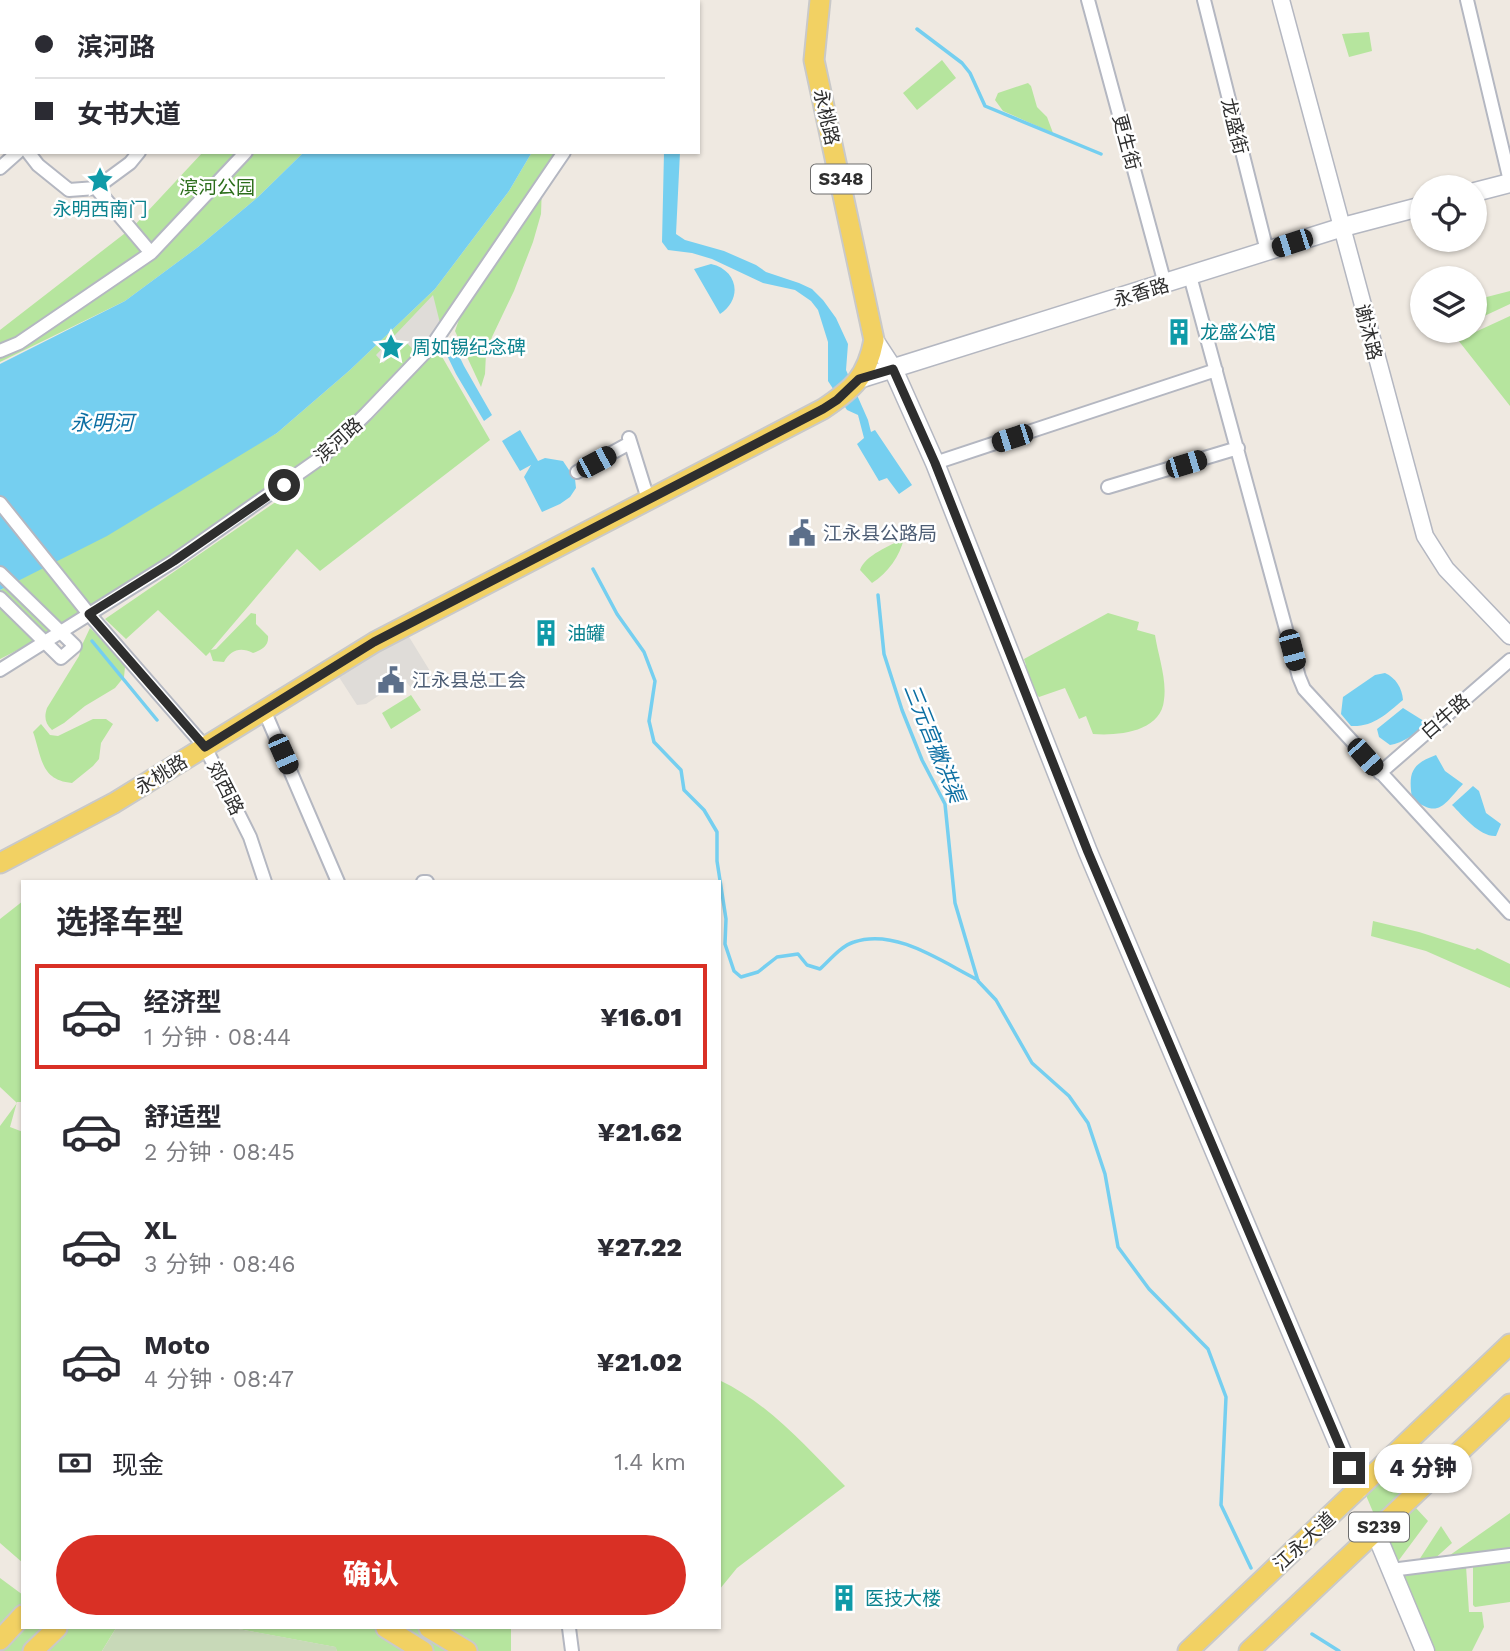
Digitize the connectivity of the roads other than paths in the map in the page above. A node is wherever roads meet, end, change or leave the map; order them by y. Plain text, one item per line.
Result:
1 (820, 0) edge
2 (1088, 0) edge
3 (1204, 0) edge
4 (1281, 0) edge
5 (1468, 0) edge
6 (16, 154) edge
7 (30, 154) edge
8 (137, 154) edge
9 (244, 154) edge
10 (563, 154) edge
11 (0, 169) edge
12 (1510, 182) edge
13 (96, 188) junction
14 (1487, 189) edge
15 (1410, 209) edge
16 (1343, 227) junction
17 (1267, 251) junction
18 (151, 253) junction
19 (1190, 276) junction
20 (1165, 284) junction
21 (872, 348) junction
22 (0, 351) edge
23 (893, 369) junction
24 (1216, 370) junction
25 (859, 379) junction
26 (1238, 448) junction
27 (935, 463) junction
28 (577, 472) dead end
29 (1108, 487) dead end
30 (648, 499) junction
31 (0, 503) edge
32 (0, 573) edge
33 (0, 598) edge
34 (89, 614) junction
35 (61, 632) junction
36 (1510, 635) edge
37 (44, 642) junction
38 (1510, 660) edge
39 (0, 670) edge
40 (264, 710) junction
41 (205, 747) junction
42 (1380, 773) junction
43 (0, 863) edge
44 (264, 880) edge
45 (337, 880) edge
46 (1510, 913) edge
47 (1510, 1344) edge
48 (1510, 1404) edge
49 (1358, 1490) junction
50 (1375, 1531) junction
51 (1510, 1555) edge
52 (1391, 1570) junction
53 (21, 1617) edge
54 (56, 1629) edge
55 (388, 1629) edge
56 (431, 1629) edge
57 (569, 1629) edge
58 (0, 1640) edge
59 (33, 1651) edge
60 (423, 1651) edge
61 (467, 1651) edge
62 (572, 1651) edge
63 (1188, 1651) edge
64 (1249, 1651) edge
65 (1425, 1651) edge

1 - 21 main road, 永桃路 / S348
2 - 20 street, 更生街
3 - 17 street, 龙盛街
4 - 16 street, 谢沐路
5 - 12 street
6 - 11 street
7 - 13 street
8 - 13 street
9 - 18 street
10 - 34 street, 滨河路
12 - 14 main road
13 - 18 street
15 - 16 main road, 永香路
16 - 17 main road, 永香路
16 - 36 street, 谢沐路
17 - 19 main road, 永香路
18 - 22 street
19 - 20 main road, 永香路
19 - 24 street
20 - 23 main road, 永香路
21 - 23 main road
21 - 25 main road, 永桃路
23 - 25 main road, 永香路
23 - 27 main road
24 - 26 street
24 - 27 street
25 - 30 main road, 永桃路
26 - 29 street
26 - 42 street
27 - 49 main road
28 - 30 street
30 - 40 main road, 永桃路
31 - 34 street, 郊西路
32 - 35 street
33 - 37 street
34 - 35 street, 滨河路
34 - 41 street, 郊西路
35 - 37 street, 滨河路
35 - 37 street
37 - 39 street, 滨河路
38 - 42 street, 白牛路
40 - 41 main road, 永桃路
40 - 45 street
41 - 43 main road, 永桃路
41 - 44 street, 郊西路
42 - 46 street
47 - 49 main road, 江永大道 / S239
48 - 50 main road, S239
49 - 63 main road, 江永大道 / S239
50 - 52 main road
50 - 64 main road, S239
51 - 52 street
52 - 65 main road
53 - 58 main road
54 - 59 main road
55 - 60 main road
56 - 61 main road
57 - 62 street

